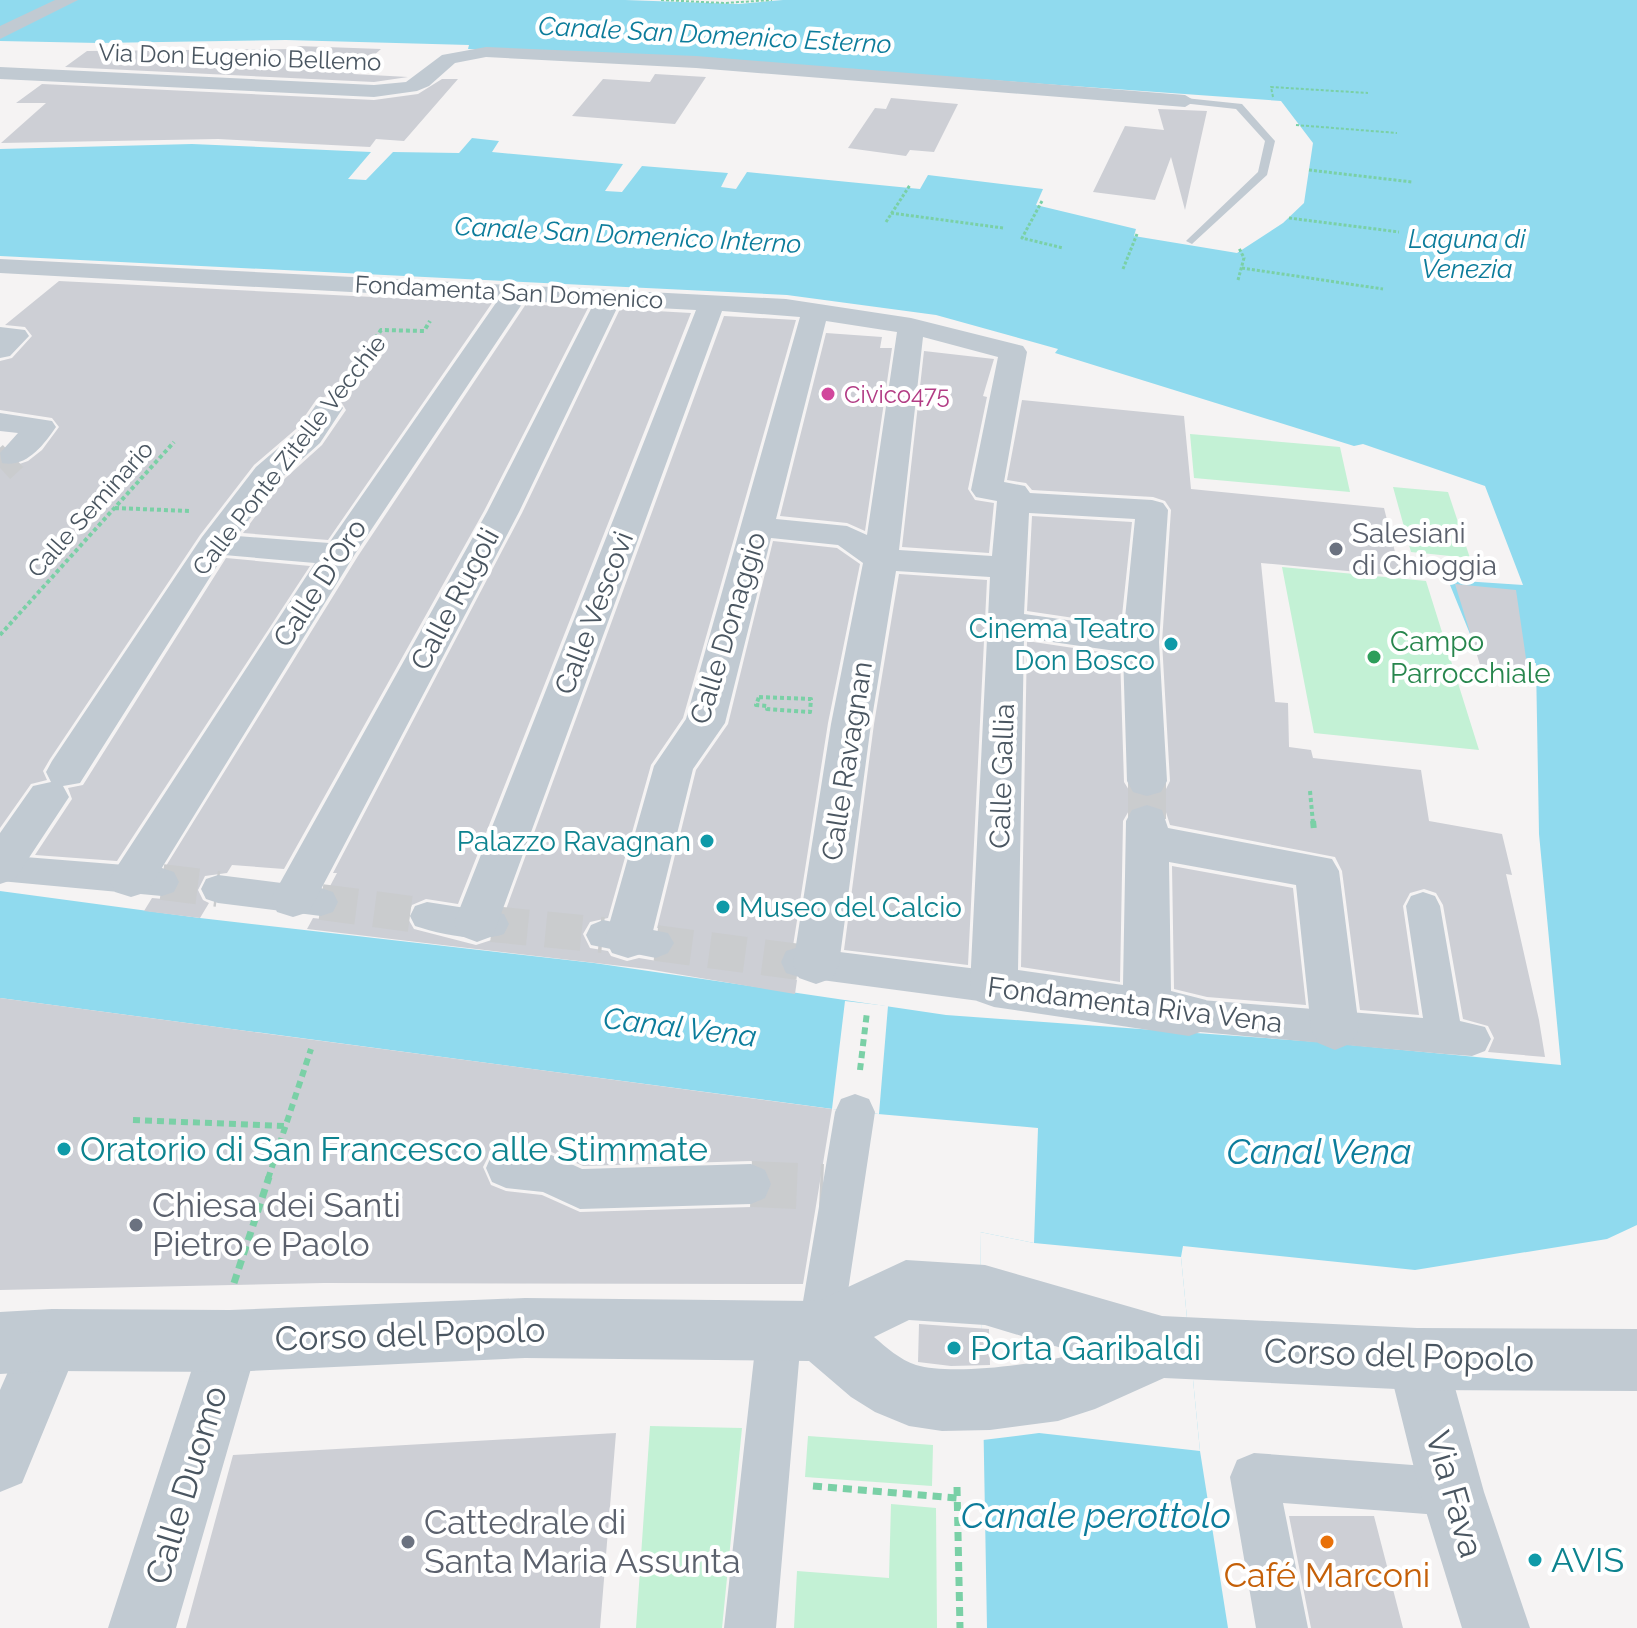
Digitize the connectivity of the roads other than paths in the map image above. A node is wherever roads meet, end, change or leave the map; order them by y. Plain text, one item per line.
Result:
1 (69, 0) edge
2 (0, 33) edge
3 (0, 73) edge
4 (1185, 101) joint
5 (1192, 241) dead end
6 (3, 269) edge
7 (516, 293) junction
8 (610, 296) junction
9 (712, 303) junction
10 (815, 311) junction
11 (911, 326) junction
12 (0, 335) edge
13 (0, 350) edge
14 (328, 408) road end
15 (0, 422) edge
16 (13, 456) tunnel mouth
17 (1014, 502) junction
18 (759, 527) junction
19 (214, 544) junction
20 (338, 554) junction
21 (881, 559) junction
22 (1008, 568) junction
23 (1007, 624) junction
24 (1141, 642) junction
25 (1147, 814) junction
26 (0, 867) edge
27 (147, 880) joint
28 (218, 889) tunnel mouth
29 (307, 900) joint
30 (1423, 906) dead end
31 (427, 916) tunnel mouth
32 (485, 924) joint
33 (629, 939) dead end
34 (807, 963) joint
35 (994, 987) junction
36 (1168, 1012) junction
37 (1335, 1028) junction
38 (857, 1097) road end
39 (506, 1168) dead end
40 (751, 1184) tunnel mouth
41 (799, 1331) junction
42 (222, 1341) junction
43 (26, 1342) edge
44 (1176, 1347) junction
45 (1417, 1359) junction
46 (1637, 1360) edge
47 (0, 1461) edge
48 (1452, 1492) junction
49 (142, 1628) edge
50 (750, 1628) edge
51 (1282, 1628) edge
52 (1496, 1628) edge

1 - 2 street
3 - 4 street, Via Don Eugenio Bellemo
4 - 5 lane
6 - 7 street, Fondamenta San Domenico
7 - 8 street, Fondamenta San Domenico
7 - 20 street, Calle D'Oro
8 - 9 street, Fondamenta San Domenico
8 - 29 street, Calle Rugoli
9 - 10 street, Fondamenta San Domenico
9 - 32 street, Calle Vescovi
10 - 11 street, Fondamenta San Domenico
10 - 18 street, Calle Donaggio
11 - 17 street, Fondamenta San Domenico
11 - 21 street, Calle Ravagnan
12 - 13 street
14 - 19 street, Calle Ponte Zitelle Vecchie
15 - 16 street
17 - 22 street, Calle Gallia
17 - 24 street
18 - 21 street
18 - 33 street, Calle Donaggio
19 - 20 street
19 - 26 street, Calle Ponte Zitelle Vecchie
20 - 27 street, Calle D'Oro
21 - 22 street
21 - 34 street, Calle Ravagnan
22 - 23 street, Calle Gallia
23 - 24 street
23 - 35 street, Calle Gallia
24 - 25 street
25 - 36 street
25 - 37 street
26 - 27 street
28 - 29 street
30 - 37 street, Fondamenta Riva Vena
31 - 32 street
34 - 35 street, Fondamenta Riva Vena
35 - 36 street, Fondamenta Riva Vena
36 - 37 street, Fondamenta Riva Vena
38 - 41 street
39 - 40 street
41 - 42 street, Corso del Popolo
41 - 44 street, Corso del Popolo
41 - 44 street, Corso del Popolo
41 - 50 street
42 - 43 street, Corso del Popolo
42 - 49 street, Calle Duomo
43 - 47 street
44 - 45 street, Corso del Popolo
45 - 46 street, Corso del Popolo
45 - 48 street, Via Fava
48 - 51 street
48 - 52 street, Via Fava

